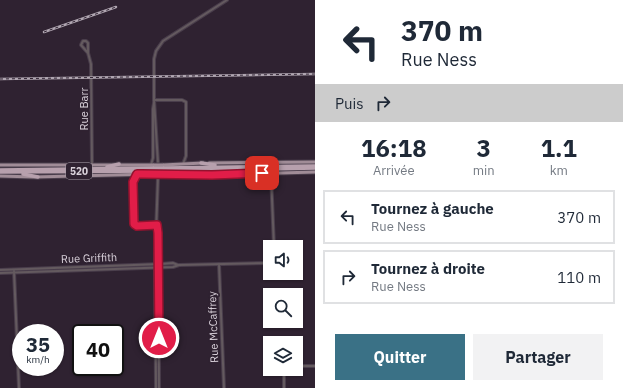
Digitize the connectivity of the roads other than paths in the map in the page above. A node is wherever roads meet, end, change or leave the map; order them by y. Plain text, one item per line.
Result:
1 (227, 0) edge
2 (88, 54) junction
3 (154, 100) junction
4 (186, 156) junction
5 (315, 162) edge
6 (158, 163) dead end
7 (201, 163) junction
8 (119, 164) junction
9 (183, 164) junction
10 (190, 164) junction
11 (0, 165) edge
12 (92, 165) junction
13 (234, 167) junction
14 (315, 167) edge
15 (153, 168) junction
16 (99, 169) junction
17 (163, 169) junction
18 (188, 170) junction
19 (2, 171) edge
20 (315, 172) edge
21 (271, 173) junction
22 (129, 174) junction
23 (137, 174) junction
24 (221, 174) junction
25 (0, 176) edge
26 (158, 176) dead end
27 (38, 177) junction
28 (133, 182) junction
29 (157, 225) junction
30 (274, 240) edge
31 (263, 263) edge
32 (155, 264) junction
33 (159, 264) junction
34 (219, 264) junction
35 (179, 265) junction
36 (155, 267) junction
37 (159, 267) junction
38 (60, 268) junction
39 (0, 270) edge
40 (46, 270) junction
41 (14, 271) junction
42 (60, 271) junction
43 (0, 273) edge
44 (303, 366) edge
45 (315, 366) edge
46 (284, 376) edge
47 (19, 388) edge
48 (156, 388) edge
49 (159, 388) edge
50 (224, 388) edge
51 (284, 388) edge

1 - 3 street
2 - 2 street, Rue Barr
2 - 12 street, Rue Barr
3 - 4 street
3 - 6 street
3 - 15 street
4 - 9 street
4 - 10 street
5 - 7 main road
7 - 10 main road
7 - 13 highway
8 - 12 main road
8 - 15 main road
8 - 16 highway
9 - 10 main road
9 - 17 main road
11 - 12 main road
13 - 14 highway, 520
13 - 17 highway, 520
14 - 18 highway, 520
15 - 16 highway, 520
15 - 17 highway, 520, bridge
15 - 19 highway, 520
15 - 23 main road
16 - 19 highway, 520
17 - 18 highway, 520
17 - 24 main road
18 - 24 highway
19 - 27 highway
20 - 21 main road
21 - 24 main road
21 - 30 street
22 - 23 main road
22 - 27 main road
22 - 28 street
23 - 28 street
25 - 27 main road
26 - 29 street
28 - 29 street
29 - 32 street
29 - 33 street
31 - 34 street, Rue Griffith
32 - 33 street, Rue Griffith
32 - 36 street
32 - 38 street, Rue Griffith
33 - 35 street, Rue Griffith
33 - 37 street
34 - 35 street, Rue Griffith
34 - 50 street, Rue McCaffrey
35 - 37 street, Rue Griffith
36 - 37 street, Rue Griffith
36 - 42 street, Rue Griffith
36 - 48 street
37 - 49 street
38 - 40 street, Rue Griffith
38 - 42 street
39 - 41 street, Rue Griffith
40 - 41 street, Rue Griffith
40 - 42 street, Rue Griffith
41 - 43 street, Rue Griffith
41 - 47 street
44 - 45 street
46 - 51 street

